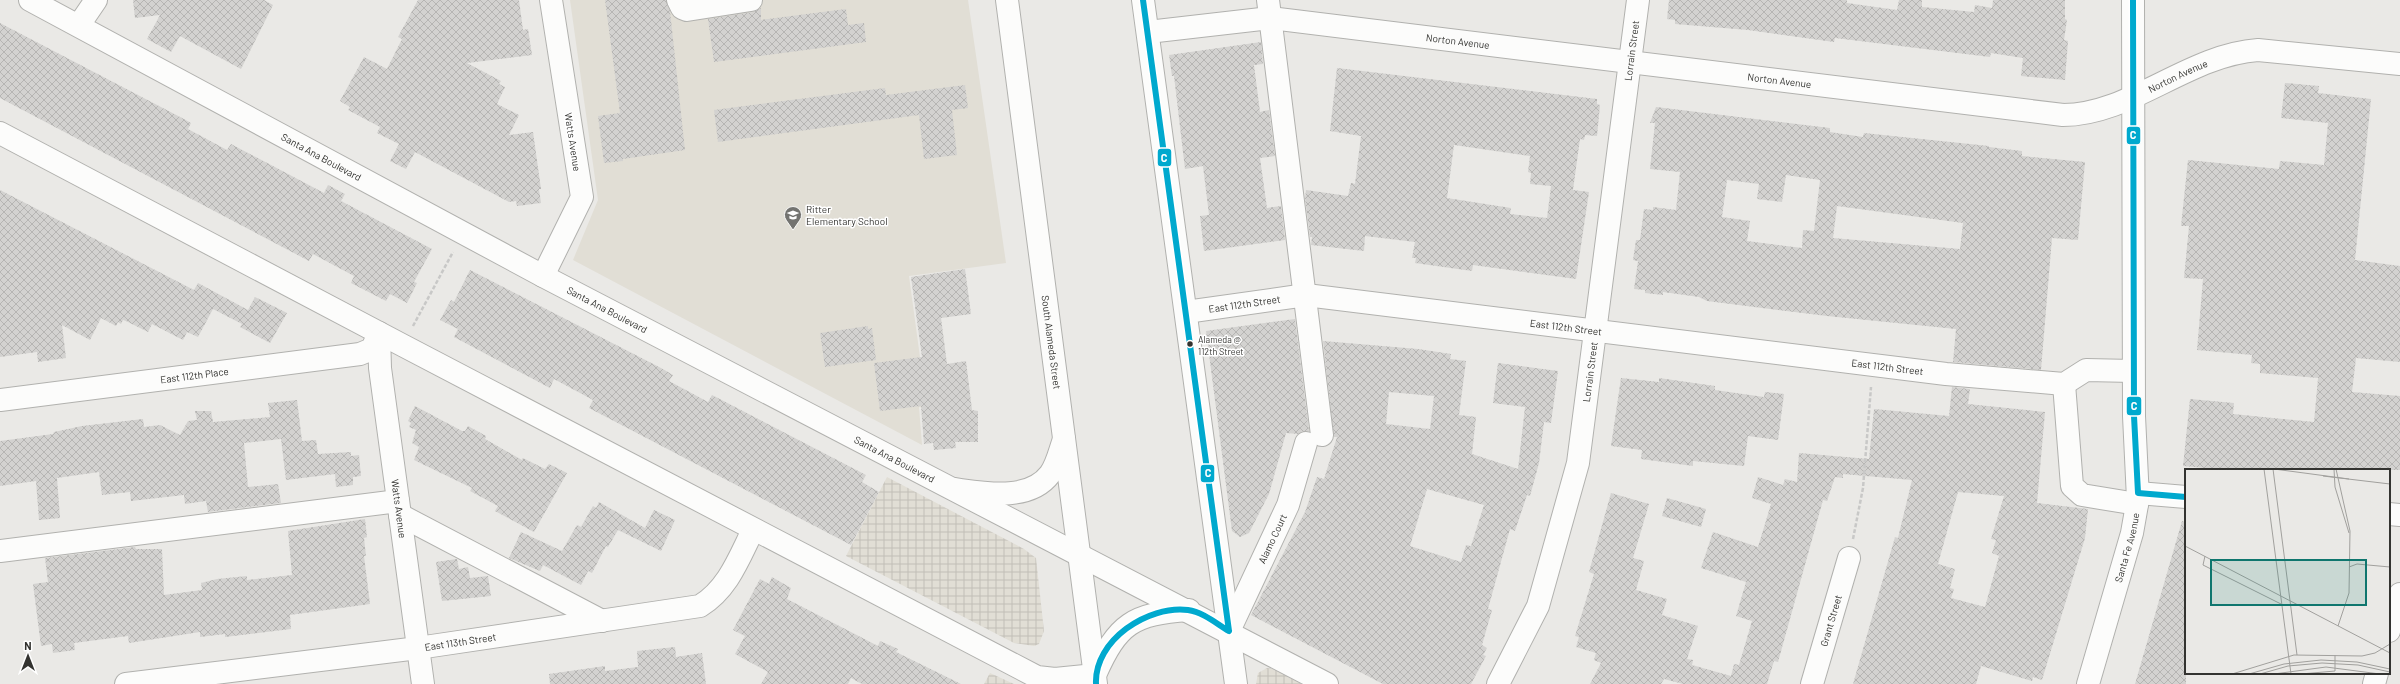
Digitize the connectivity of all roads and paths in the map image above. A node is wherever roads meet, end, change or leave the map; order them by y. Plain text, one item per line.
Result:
1 (30, 0) edge
2 (96, 0) edge
3 (551, 0) edge
4 (678, 0) edge
5 (751, 0) edge
6 (1007, 0) edge
7 (1143, 0) edge
8 (1638, 0) edge
9 (2132, 0) edge
10 (1269, 9) edge
11 (80, 25) junction
12 (1148, 32) junction
13 (1630, 63) junction
14 (2400, 64) edge
15 (2132, 96) junction
16 (0, 133) edge
17 (456, 248) dead end
18 (543, 276) junction
19 (1306, 295) junction
20 (1186, 312) junction
21 (411, 329) dead end
22 (1595, 330) junction
23 (379, 334) junction
24 (1872, 364) junction
25 (2133, 371) junction
26 (2064, 384) junction
27 (0, 400) edge
28 (1065, 436) junction
29 (954, 490) junction
30 (2185, 497) edge
31 (2138, 498) junction
32 (399, 508) junction
33 (2390, 514) edge
34 (2400, 515) edge
35 (753, 530) junction
36 (0, 551) edge
37 (1080, 554) junction
38 (1849, 558) joint
39 (2400, 594) edge
40 (1175, 606) junction
41 (602, 620) junction
42 (2390, 628) edge
43 (1229, 631) junction
44 (418, 648) junction
45 (2377, 674) edge
46 (1096, 679) edge
47 (126, 684) edge
48 (423, 684) edge
49 (1236, 684) edge
50 (1327, 684) edge
51 (1498, 684) edge
52 (1812, 684) edge
53 (2088, 684) edge
54 (2374, 684) edge

1 - 11 street, Santa Ana Boulevard
2 - 11 street
3 - 18 street, Watts Avenue
4 - 5 street
6 - 28 street, South Alameda Street
7 - 12 street
8 - 13 street, Lorrain Street
9 - 15 street, Santa Fe Avenue
10 - 12 street, Norton Avenue
10 - 13 street, Norton Avenue
10 - 19 street
11 - 18 street, Santa Ana Boulevard
12 - 20 street
13 - 15 street, Norton Avenue
13 - 22 street, Lorrain Street
14 - 15 street, Norton Avenue
15 - 25 street, Santa Fe Avenue
16 - 23 street
17 - 21 path
18 - 29 street, Santa Ana Boulevard
19 - 20 street, East 112th Street
19 - 22 street, East 112th Street
19 - 43 street, Alamo Court
20 - 43 street
22 - 24 street, East 112th Street
22 - 51 street, Lorrain Street
23 - 27 street, East 112th Place
23 - 32 street, Watts Avenue
23 - 35 street
24 - 26 street, East 112th Street
24 - 38 path
25 - 26 street
25 - 31 street, Santa Fe Avenue
26 - 31 street
28 - 29 street
28 - 37 street, South Alameda Street
29 - 37 street, Santa Ana Boulevard
30 - 31 street
31 - 53 street, Santa Fe Avenue
32 - 36 street
32 - 41 street
32 - 44 street, Watts Avenue
33 - 34 street
35 - 41 street, East 113th Street
35 - 46 street
37 - 40 street, Santa Ana Boulevard
37 - 46 street, South Alameda Street
38 - 52 street, Grant Street
39 - 42 street
40 - 43 street, Santa Ana Boulevard
40 - 46 street
41 - 44 street, East 113th Street
43 - 49 street
43 - 50 street, Santa Ana Boulevard
44 - 47 street, East 113th Street
44 - 48 street, Watts Avenue
45 - 54 street

